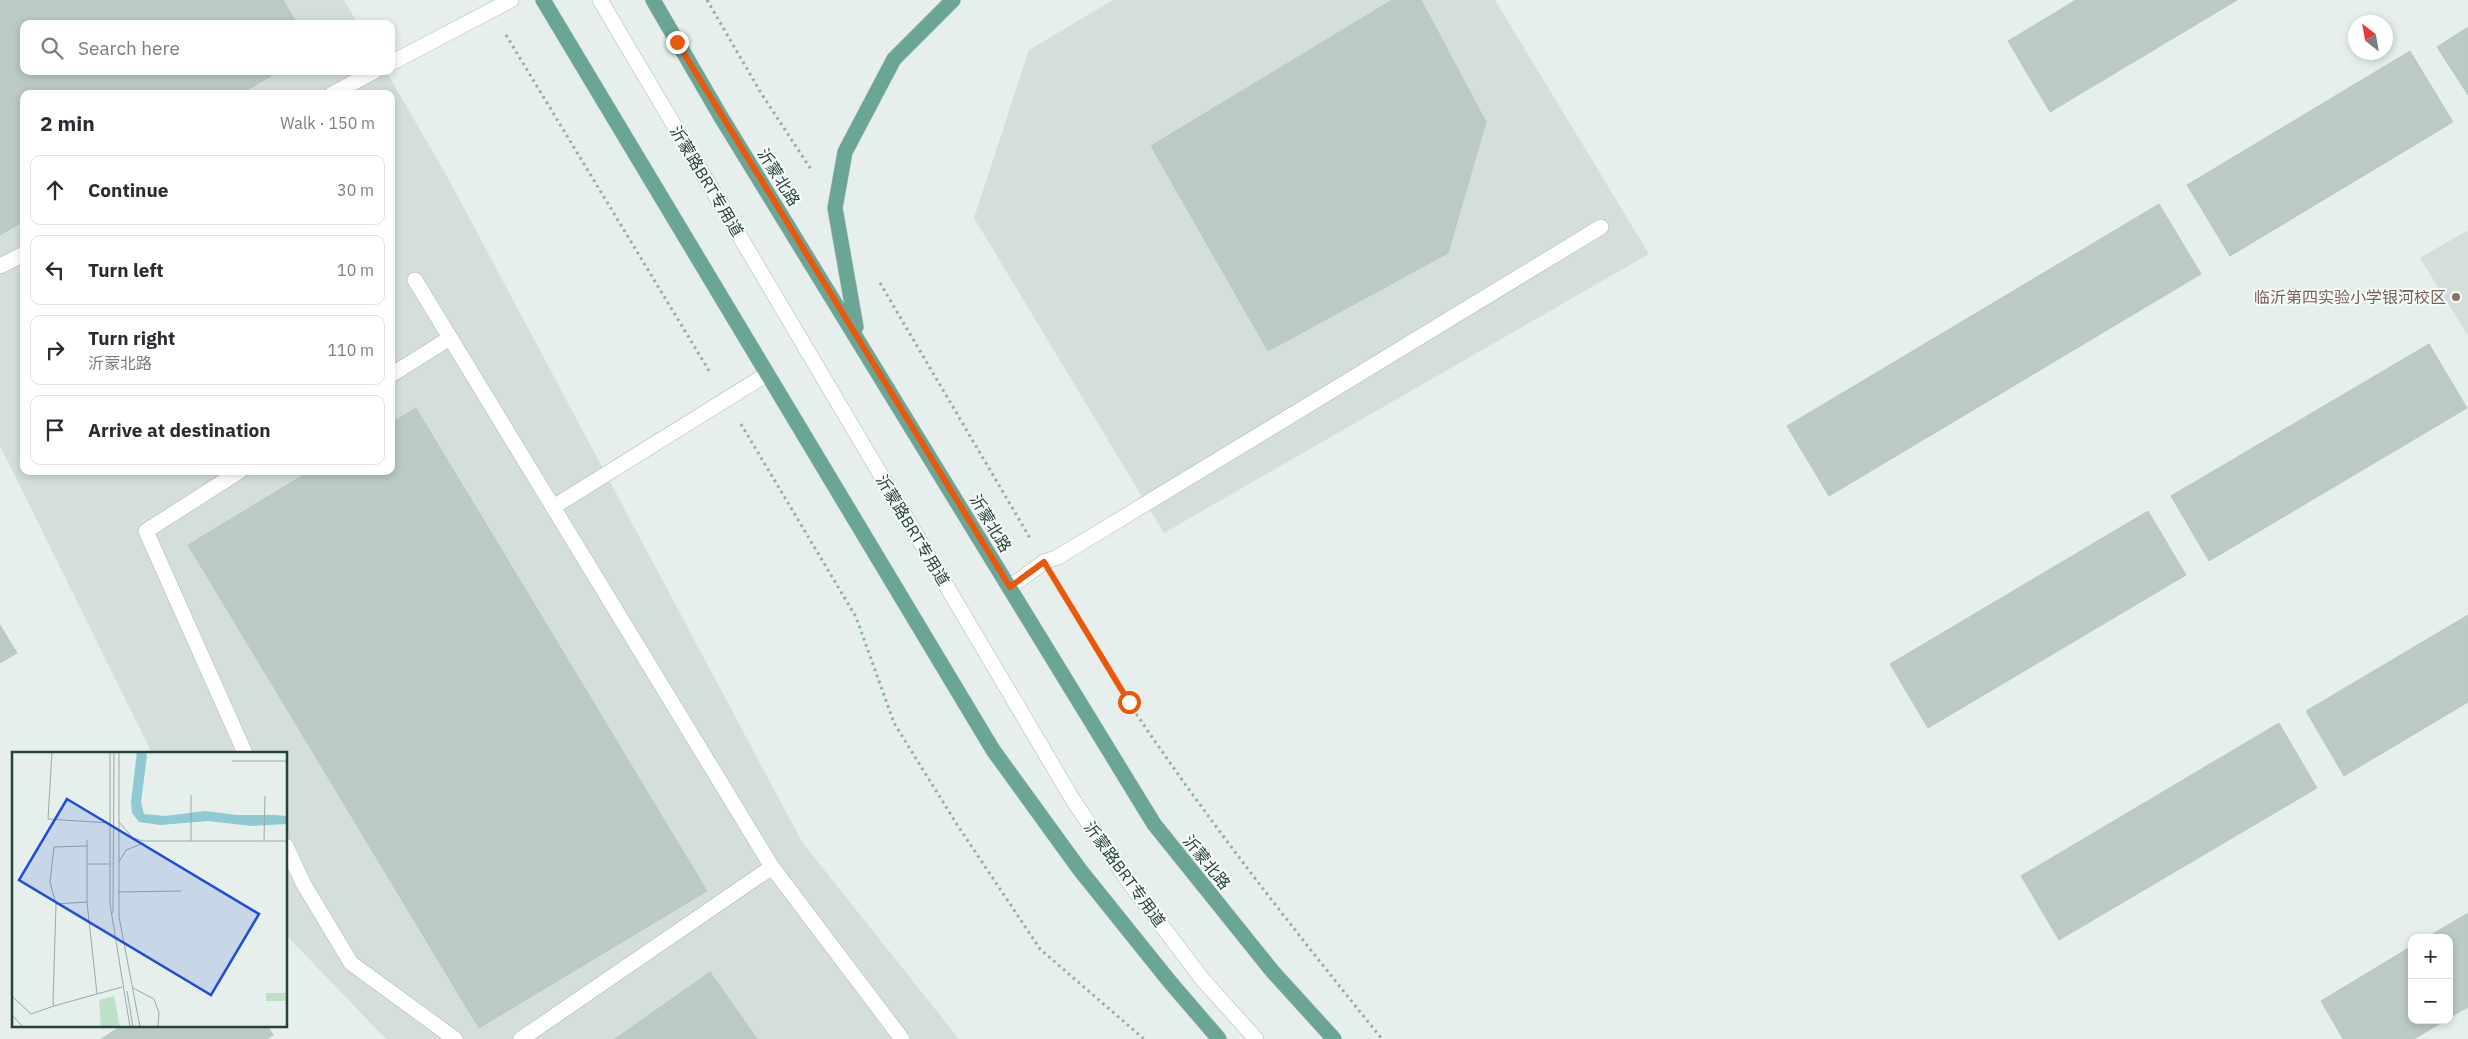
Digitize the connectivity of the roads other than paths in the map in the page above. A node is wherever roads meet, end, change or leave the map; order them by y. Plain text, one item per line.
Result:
1 (511, 0) edge
2 (543, 0) edge
3 (600, 0) edge
4 (652, 0) edge
5 (953, 0) edge
6 (395, 61) edge
7 (368, 75) edge
8 (339, 90) edge
9 (1601, 227) dead end
10 (20, 256) edge
11 (0, 266) edge
12 (415, 280) dead end
13 (857, 336) junction
14 (450, 338) junction
15 (395, 372) edge
16 (767, 374) junction
17 (234, 475) edge
18 (553, 507) junction
19 (1010, 587) junction
20 (245, 752) edge
21 (288, 850) edge
22 (772, 867) junction
23 (455, 1039) edge
24 (521, 1039) edge
25 (902, 1039) edge
26 (1219, 1039) edge
27 (1256, 1039) edge
28 (1334, 1039) edge

1 - 6 lane
2 - 16 main road
3 - 27 lane, 沂蒙路BRT专用道
4 - 13 main road, 沂蒙北路
5 - 13 main road
7 - 8 lane
9 - 19 lane
10 - 11 lane
12 - 14 lane
13 - 19 main road, 沂蒙北路
14 - 15 lane
14 - 18 lane
16 - 18 lane
16 - 26 main road
17 - 20 lane
18 - 22 lane
19 - 28 main road, 沂蒙北路
21 - 23 lane
22 - 24 lane
22 - 25 lane

